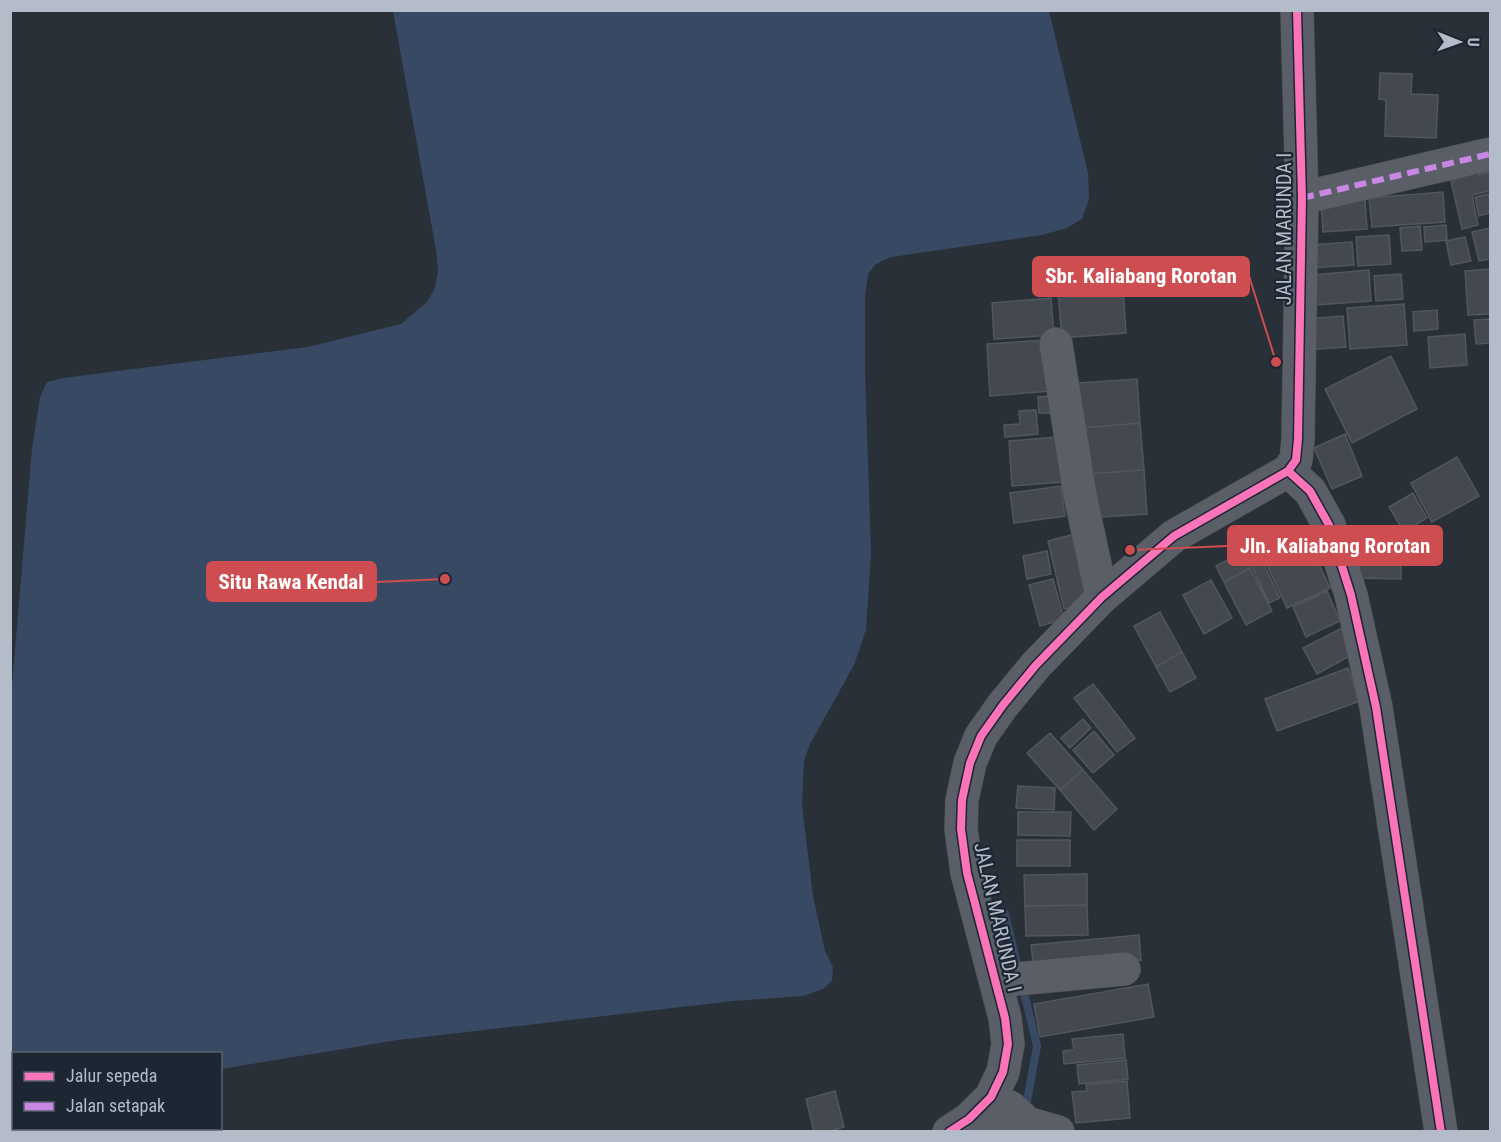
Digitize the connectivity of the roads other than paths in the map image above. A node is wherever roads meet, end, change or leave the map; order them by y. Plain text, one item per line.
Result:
1 (1297, 10) edge
2 (1491, 154) edge
3 (1302, 198) junction
4 (1056, 344) dead end
5 (1299, 481) junction
6 (1102, 597) junction
7 (1124, 969) dead end
8 (1015, 980) junction
9 (1008, 1118) edge
10 (949, 1131) edge
11 (1441, 1131) edge

1 - 3 street, JALAN MARUNDA I
2 - 3 street
3 - 5 street, JALAN MARUNDA I
4 - 6 street
5 - 6 street, JALAN MARUNDA I
5 - 11 street
6 - 8 street, JALAN MARUNDA I
7 - 8 street
8 - 9 street, JALAN MARUNDA I
9 - 10 street, JALAN MARUNDA I

